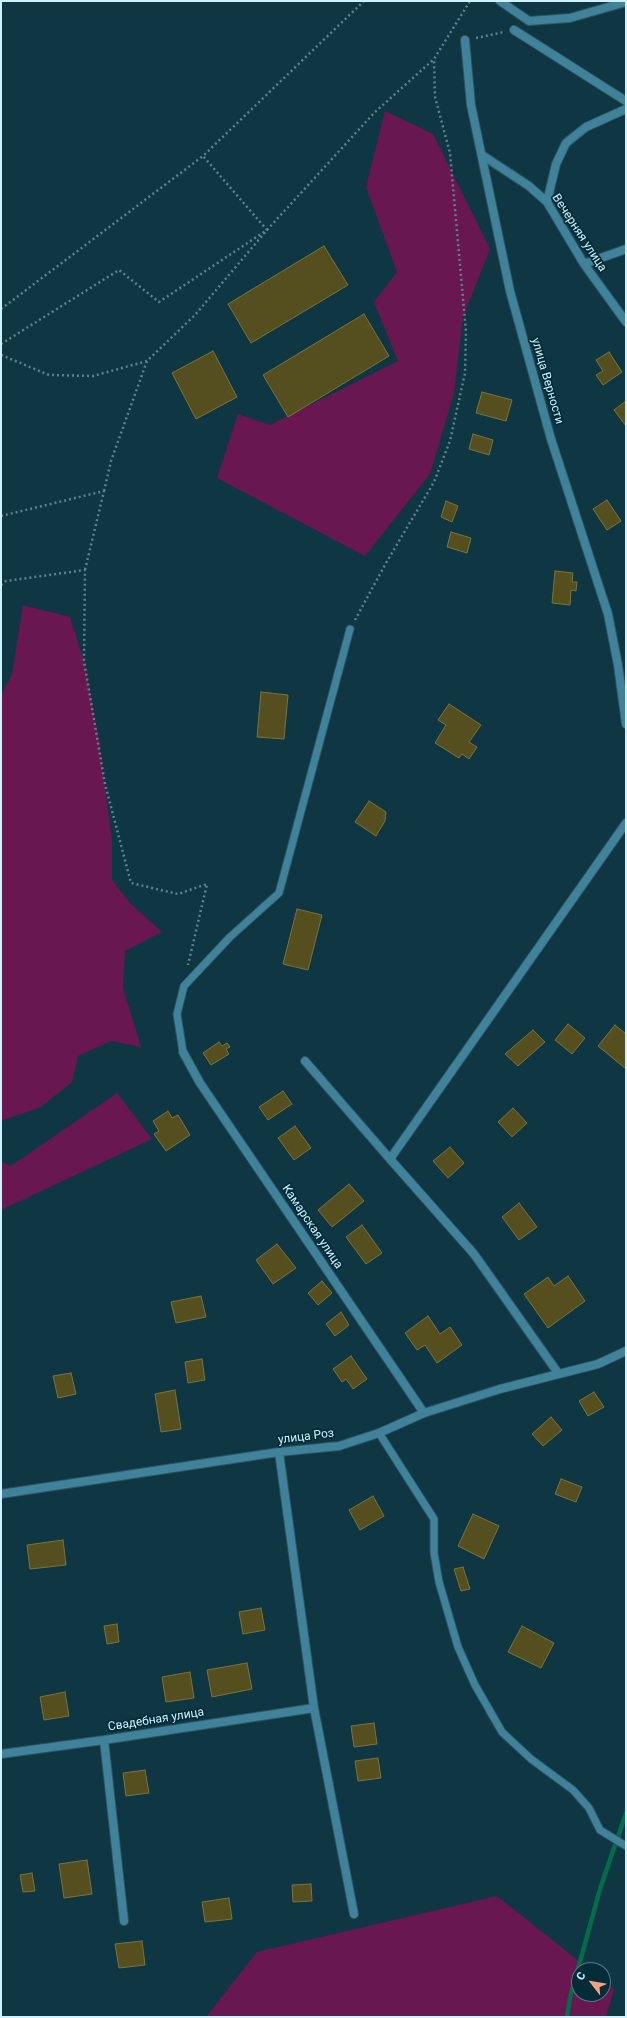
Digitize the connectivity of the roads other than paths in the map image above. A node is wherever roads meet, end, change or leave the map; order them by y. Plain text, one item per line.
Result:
1 (500, 1) edge
2 (626, 2) edge
3 (514, 30) road end
4 (465, 40) road end
5 (626, 101) edge
6 (626, 109) edge
7 (482, 155) junction
8 (547, 202) junction
9 (626, 249) edge
10 (584, 264) junction
11 (626, 322) edge
12 (350, 629) road end
13 (626, 724) edge
14 (626, 823) edge
15 (183, 1052) joint
16 (305, 1060) dead end
17 (390, 1159) junction
18 (626, 1351) edge
19 (558, 1373) junction
20 (424, 1413) junction
21 (379, 1432) junction
22 (279, 1452) junction
23 (1, 1494) edge
24 (314, 1708) junction
25 (104, 1740) junction
26 (1, 1754) edge
27 (626, 1846) edge
28 (354, 1914) dead end
29 (124, 1922) dead end

1 - 2 street
3 - 5 street
4 - 7 street, улица Верности
6 - 8 street
7 - 8 street, Вечерняя улица
7 - 13 street, улица Верности
8 - 10 street, Вечерняя улица
9 - 10 street
10 - 11 street, Вечерняя улица
12 - 15 lane
14 - 17 street
15 - 20 street, Камарская улица
16 - 17 street
17 - 19 street
18 - 19 street, улица Роз
19 - 20 street, улица Роз
20 - 21 street, улица Роз
21 - 22 street, улица Роз
21 - 27 lane
22 - 23 street, улица Роз
22 - 24 street
24 - 25 street, Свадебная улица
24 - 28 street
25 - 26 street, Свадебная улица
25 - 29 street

